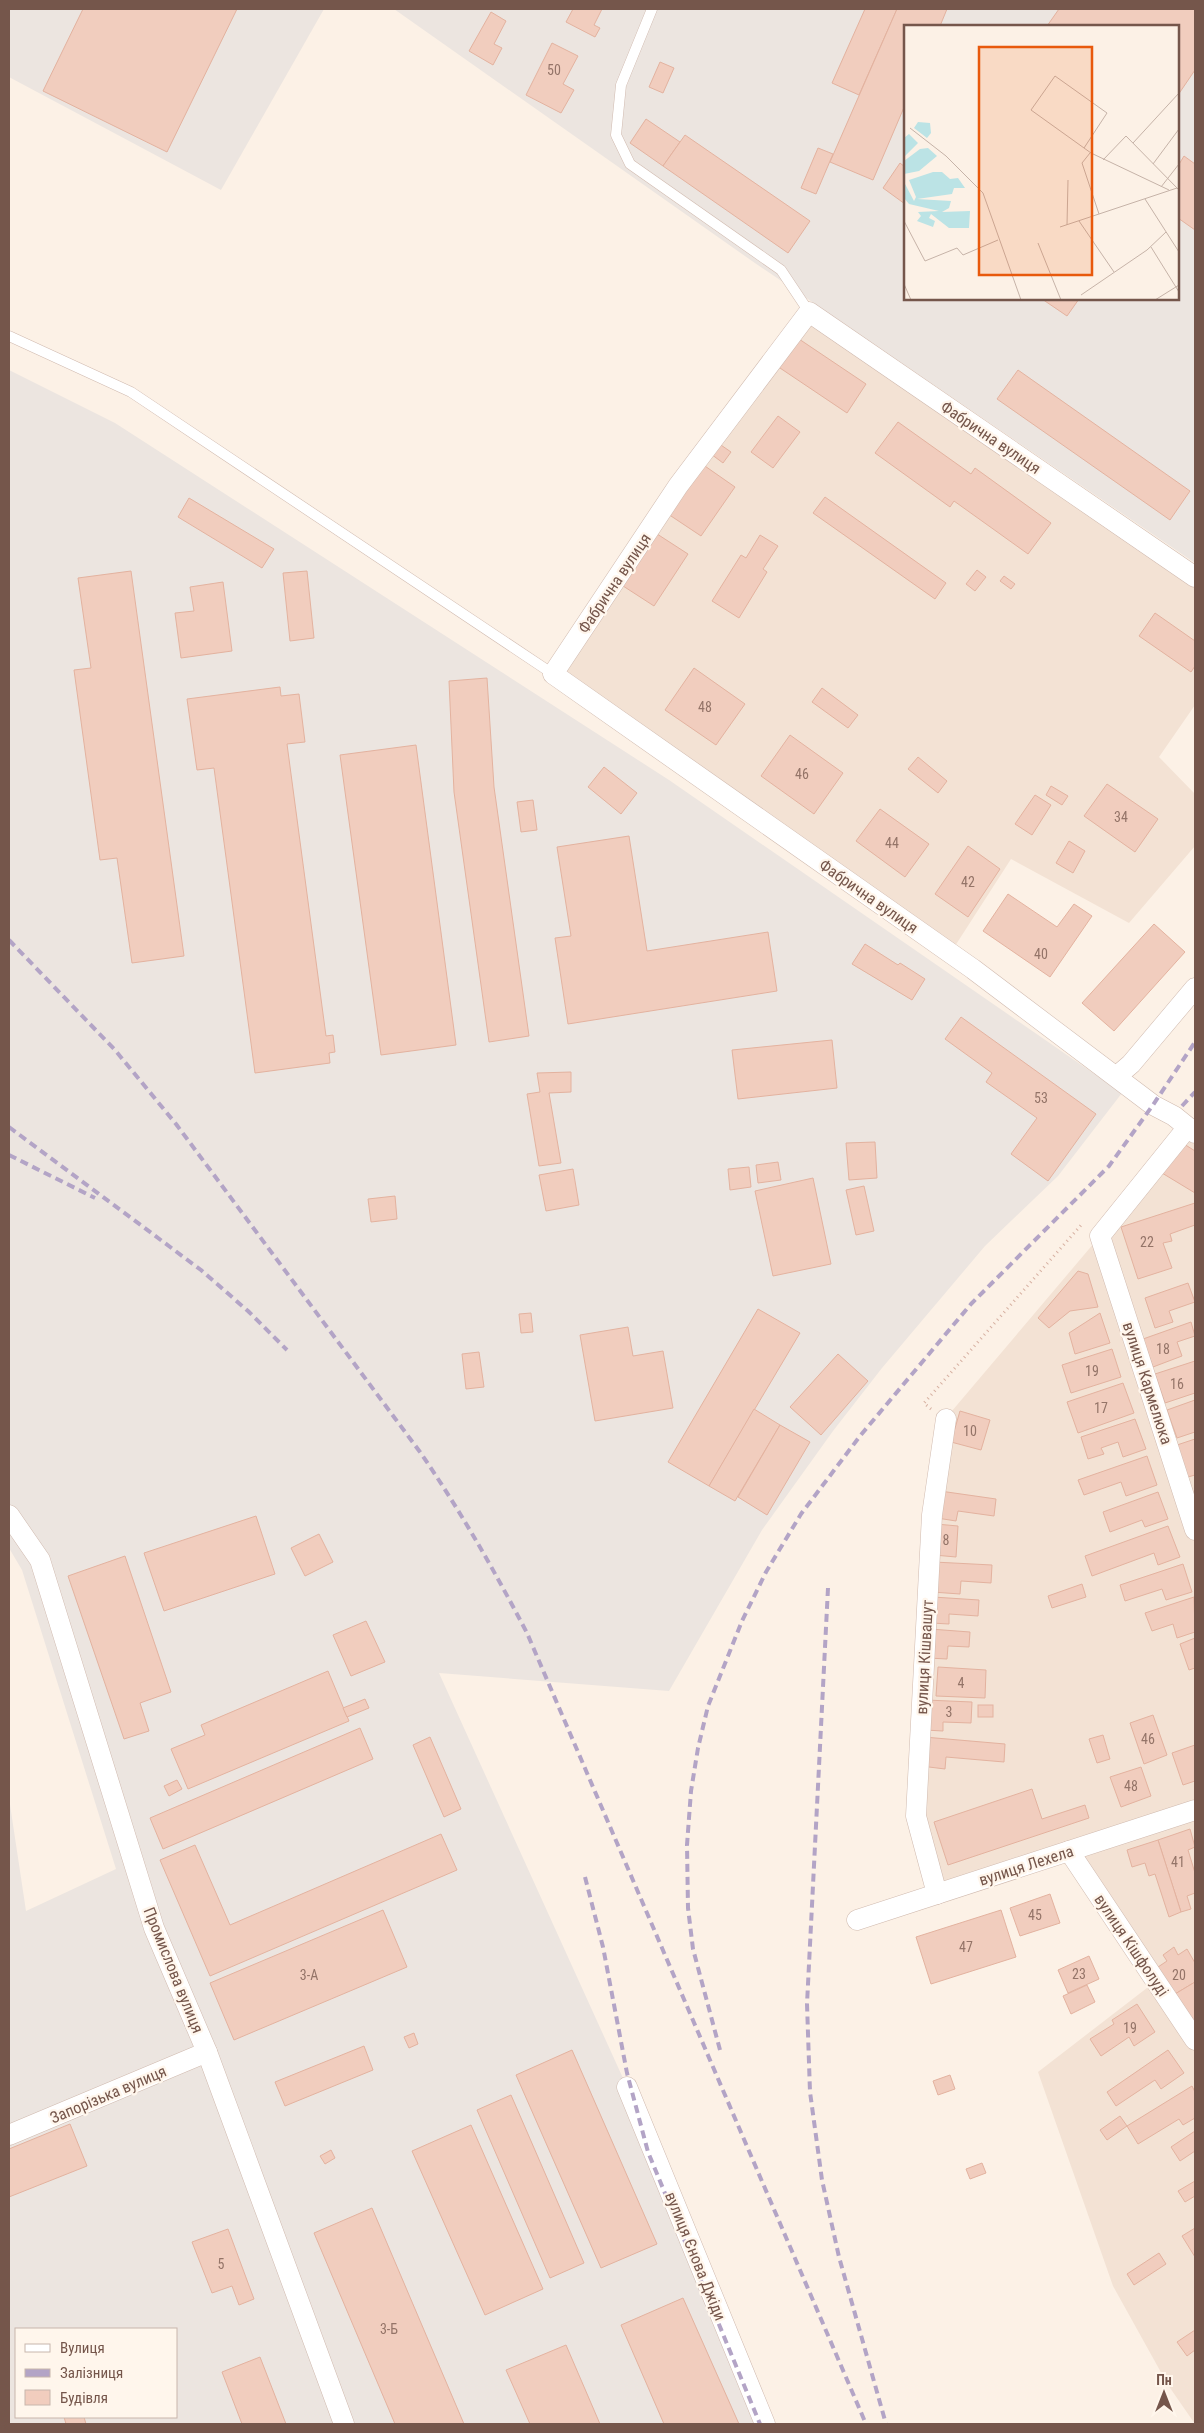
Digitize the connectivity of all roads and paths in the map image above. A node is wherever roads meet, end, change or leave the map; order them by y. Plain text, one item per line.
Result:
1 (652, 9) edge
2 (809, 312) junction
3 (9, 336) edge
4 (1195, 577) edge
5 (553, 674) junction
6 (1195, 988) edge
7 (1117, 1076) junction
8 (1191, 1130) edge
9 (1085, 1222) dead end
10 (946, 1419) joint
11 (9, 1515) edge
12 (1195, 1530) edge
13 (1195, 1810) edge
14 (1069, 1851) junction
15 (937, 1894) junction
16 (857, 1920) dead end
17 (1195, 2040) edge
18 (207, 2052) junction
19 (627, 2087) dead end
20 (9, 2135) edge
21 (344, 2424) edge
22 (765, 2424) edge

1 - 2 lane
2 - 4 street, Фабрична вулиця
2 - 5 street, Фабрична вулиця
3 - 5 lane
5 - 7 street, Фабрична вулиця
6 - 7 street
7 - 8 street, Фабрична вулиця
8 - 12 street, вулиця Кармелюка
9 - 10 path
10 - 15 street, вулиця Кішвашут
11 - 18 street, Промислова вулиця
13 - 14 street, вулиця Лехела
14 - 15 street, вулиця Лехела
14 - 17 street, вулиця Кішфолуді
15 - 16 street, вулиця Лехела
18 - 20 street, Запорізька вулиця
18 - 21 street, Промислова вулиця
19 - 22 street, вулиця Єнова Джіди

